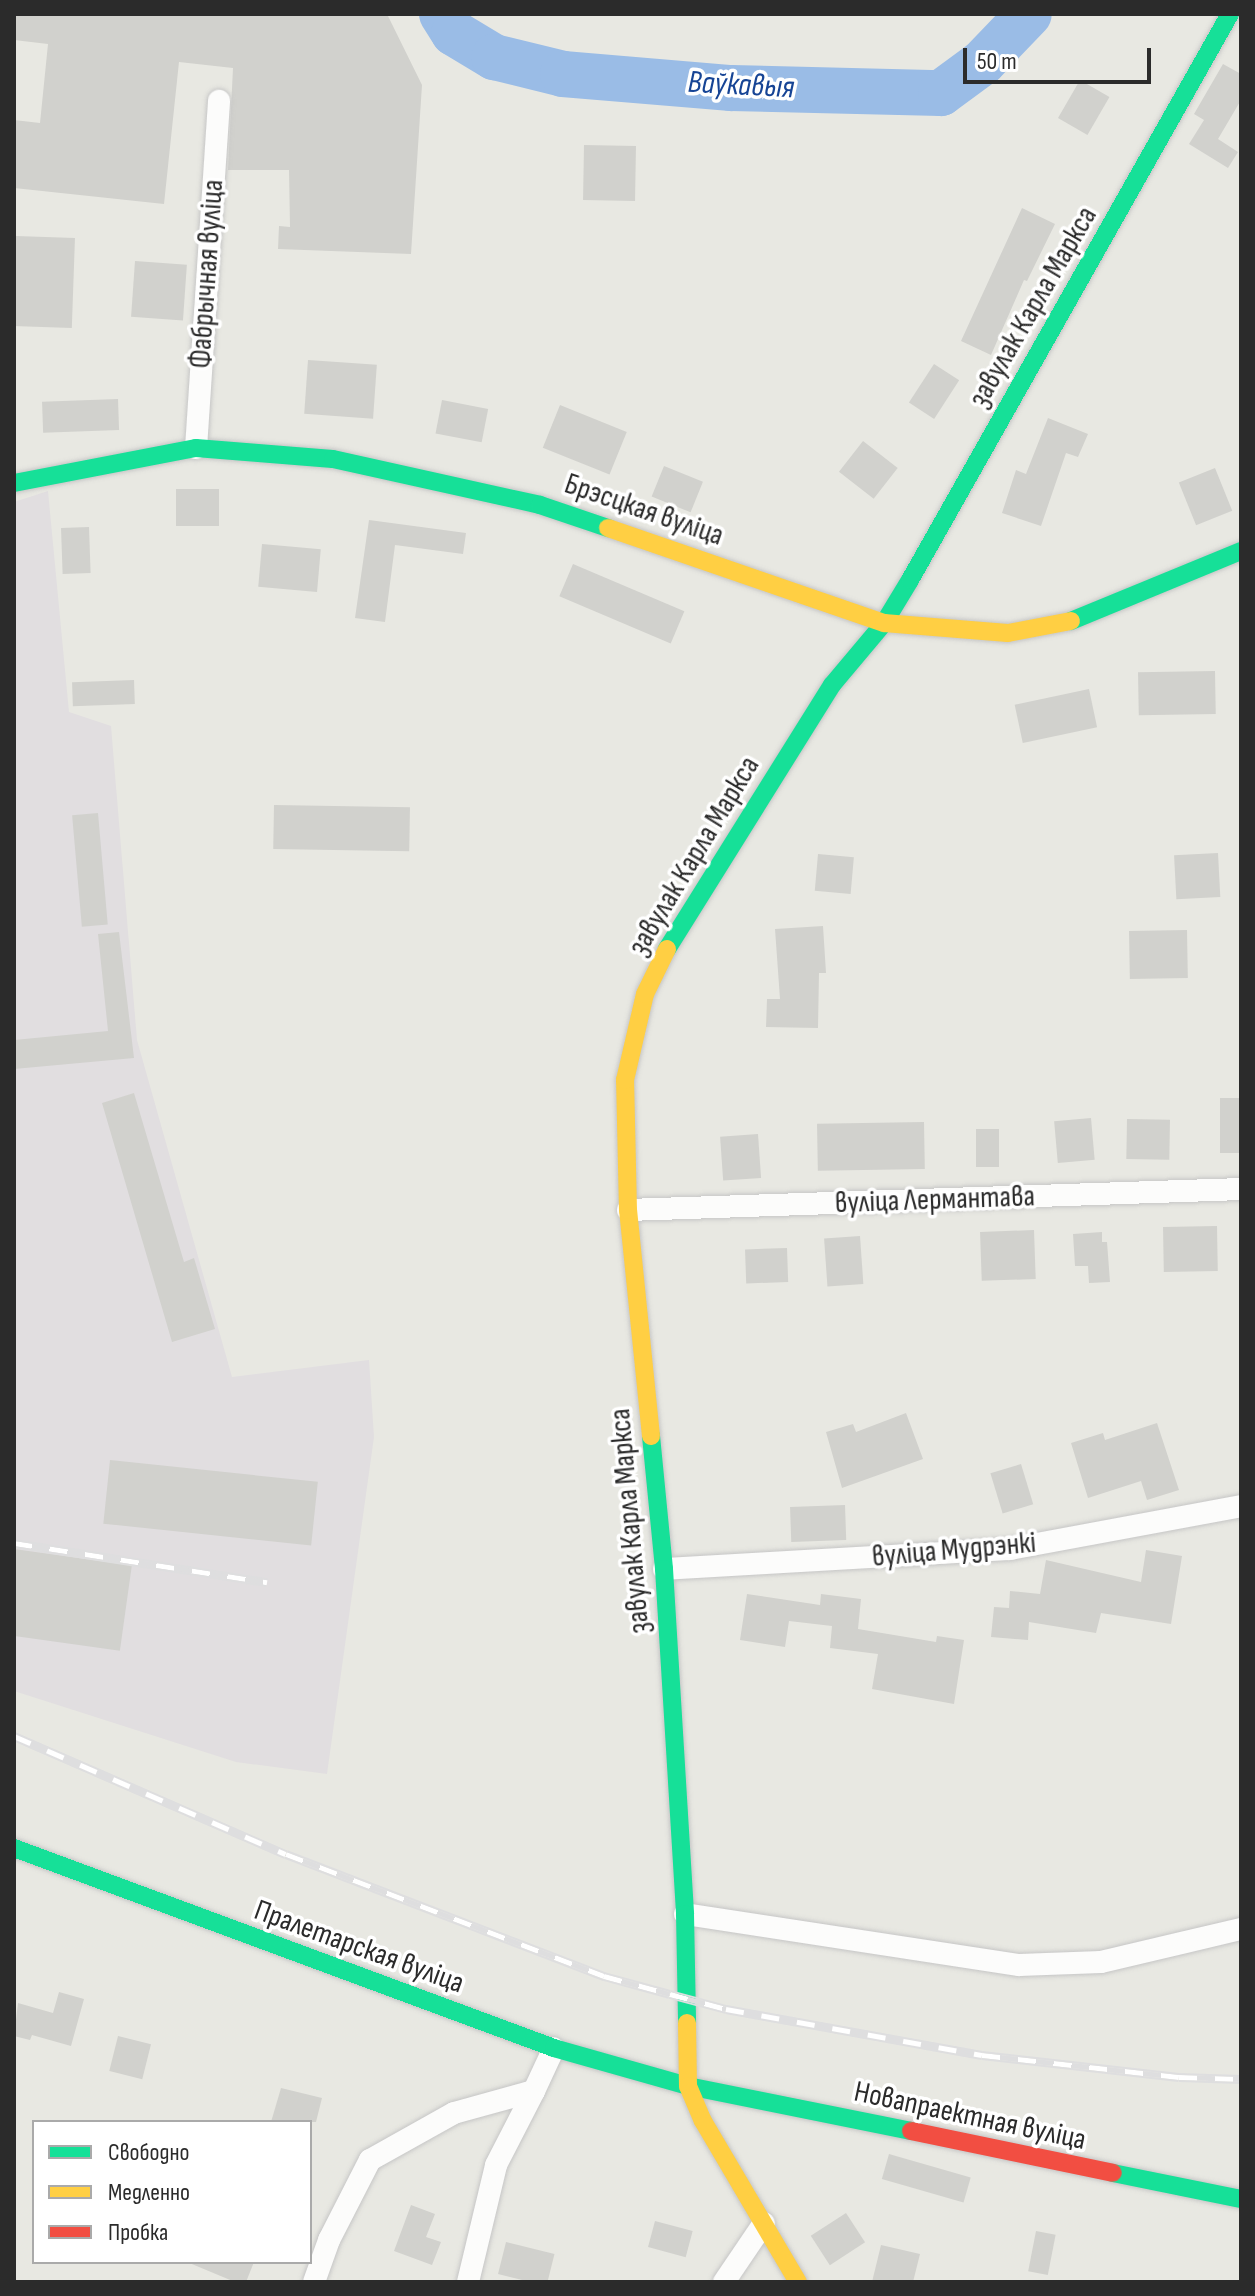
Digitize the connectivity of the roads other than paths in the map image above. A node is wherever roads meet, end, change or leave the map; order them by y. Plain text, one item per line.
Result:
1 (1230, 14) edge
2 (219, 101) dead end
3 (196, 448) junction
4 (14, 483) edge
5 (1241, 551) edge
6 (884, 623) junction
7 (1241, 1189) edge
8 (628, 1210) junction
9 (1241, 1506) edge
10 (664, 1569) junction
11 (14, 1848) edge
12 (685, 1914) junction
13 (1241, 1929) edge
14 (554, 2048) junction
15 (688, 2086) junction
16 (534, 2091) junction
17 (1241, 2199) edge
18 (764, 2223) junction
19 (314, 2282) edge
20 (468, 2282) edge
21 (724, 2282) edge
22 (798, 2282) edge

1 - 6 street, завулак Карла Маркса
2 - 3 street, Фабрычная вуліца
3 - 4 street, Брэсцкая вуліца
3 - 6 street, Брэсцкая вуліца
5 - 6 street, Брэсцкая вуліца
6 - 8 street, завулак Карла Маркса
7 - 8 street, вуліца Лермантава
8 - 10 street, завулак Карла Маркса
9 - 10 street, вуліца Мудрэнкі
10 - 12 street, завулак Карла Маркса
11 - 14 street, Пралетарская вуліца
12 - 13 street
12 - 15 street, завулак Карла Маркса
14 - 15 street, Пралетарская вуліца
14 - 16 street
15 - 17 street, Новапраектная вуліца
15 - 18 street
16 - 19 street
16 - 20 street
18 - 21 street
18 - 22 street

